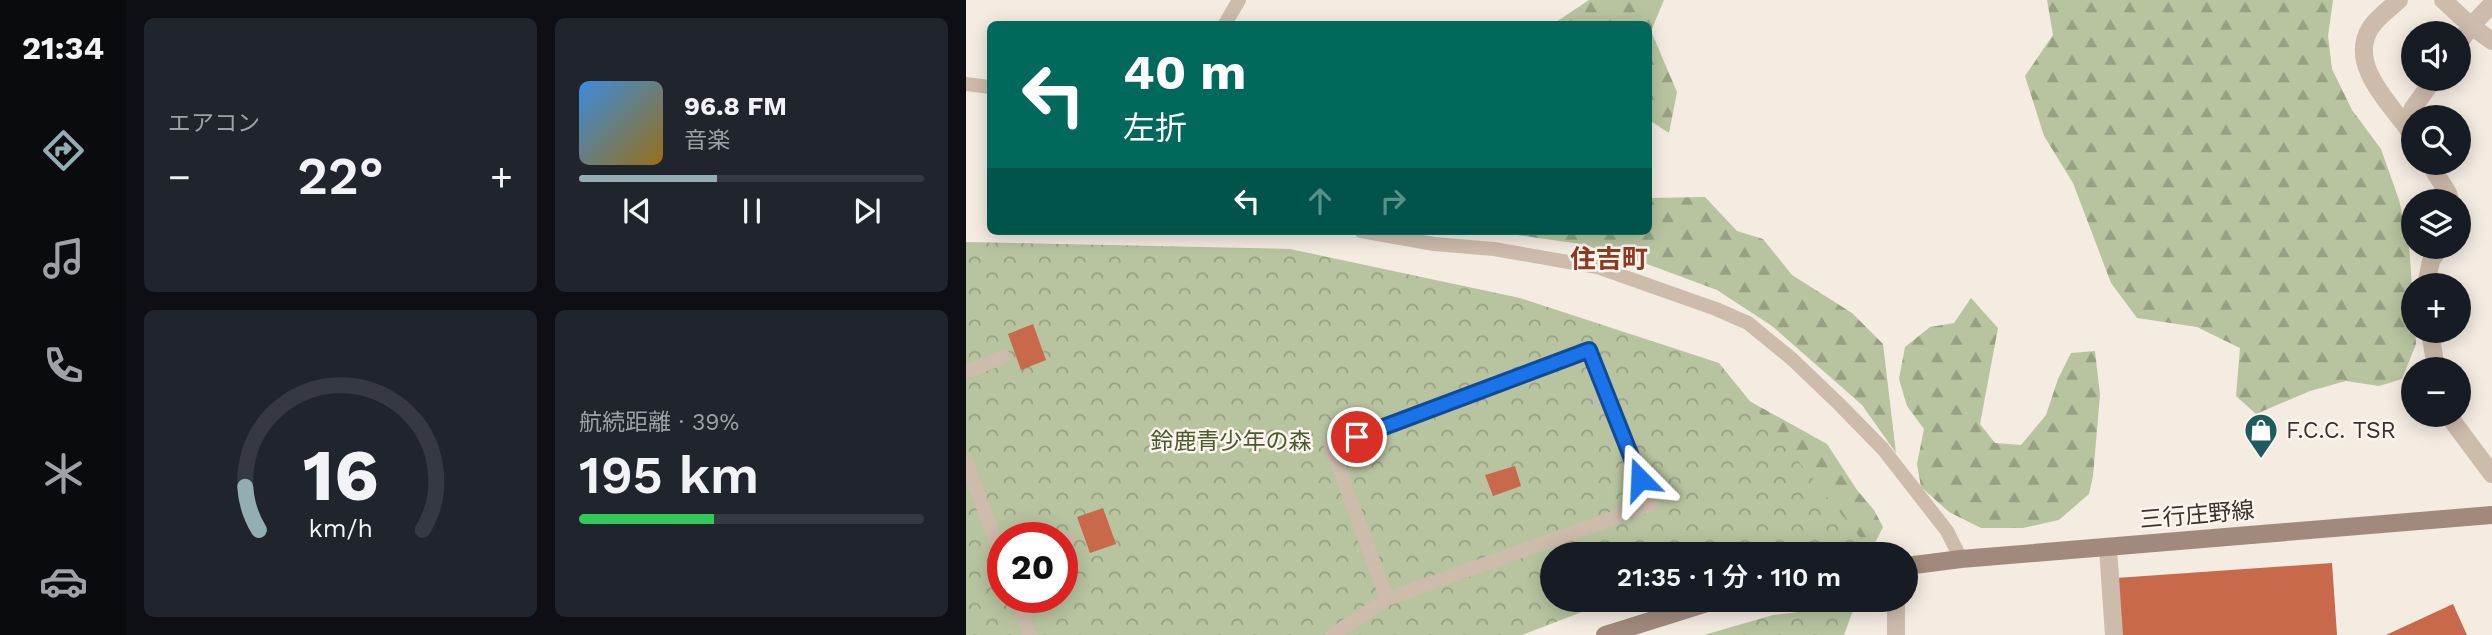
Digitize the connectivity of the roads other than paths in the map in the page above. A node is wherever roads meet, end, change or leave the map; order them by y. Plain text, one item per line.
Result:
1 (1239, 0) edge
2 (2399, 0) edge
3 (2443, 0) edge
4 (2492, 4) edge
5 (1228, 21) edge
6 (2466, 21) edge
7 (2471, 26) joint
8 (2492, 41) edge
9 (966, 85) edge
10 (987, 87) edge
11 (2401, 121) edge
12 (1383, 235) edge
13 (1004, 357) dead end
14 (966, 372) edge
15 (2457, 427) edge
16 (966, 461) edge
17 (2492, 474) edge
18 (2492, 515) edge
19 (989, 522) edge
20 (2108, 548) junction
21 (1961, 559) junction
22 (1918, 564) edge
23 (1387, 599) junction
24 (1680, 612) edge
25 (1896, 612) edge
26 (1022, 613) edge
27 (1612, 634) edge
28 (1030, 635) edge
29 (1332, 635) edge
30 (1896, 635) edge
31 (2114, 635) edge

1 - 5 lane
2 - 11 street
3 - 6 street
4 - 7 street
7 - 8 street
9 - 10 lane
12 - 21 lane
13 - 14 lane
15 - 17 street
16 - 19 lane
18 - 20 main road, 三行庄野線
20 - 21 main road, 三行庄野線
20 - 31 street
21 - 22 main road, 三行庄野線
23 - 23 lane
23 - 29 lane
24 - 27 main road
25 - 30 street
26 - 28 lane

